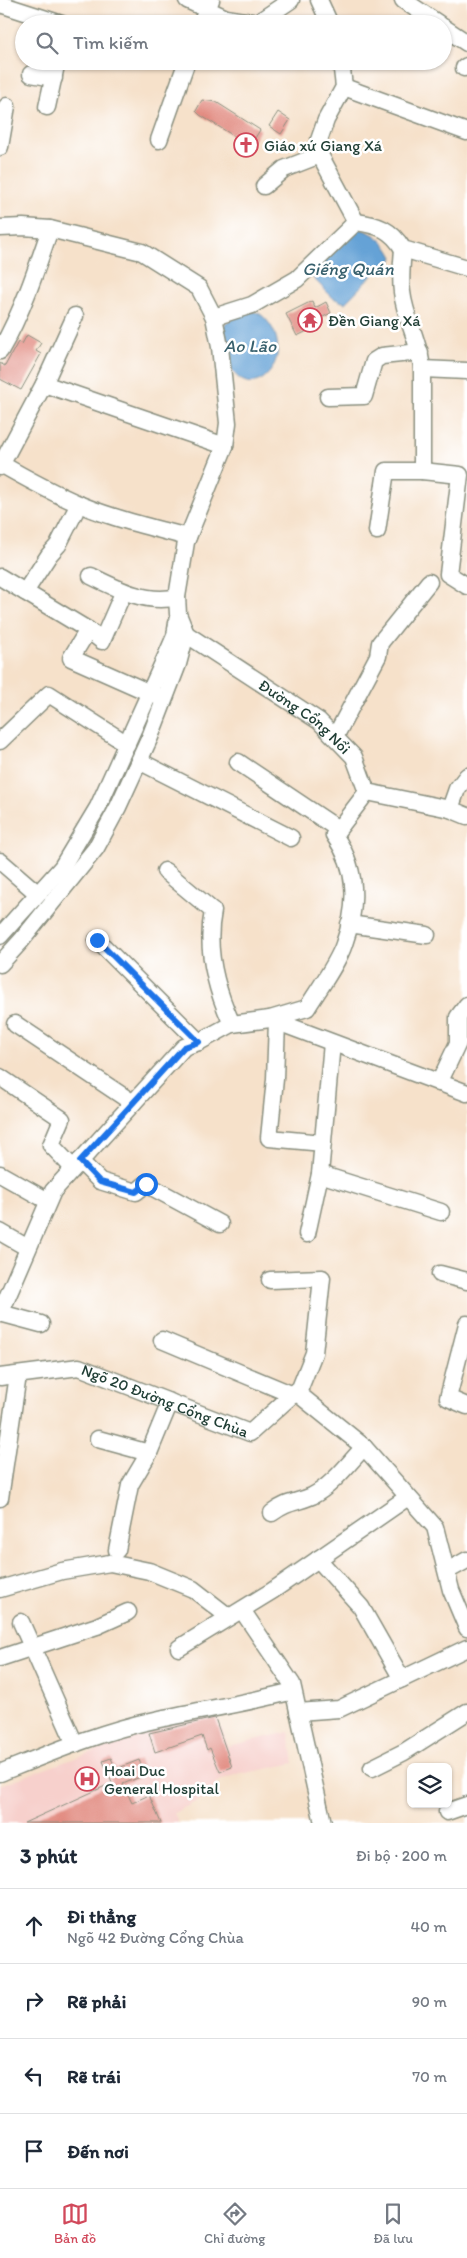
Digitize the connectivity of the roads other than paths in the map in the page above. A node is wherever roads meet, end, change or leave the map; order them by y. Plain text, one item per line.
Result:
1 (187, 0) edge
2 (291, 0) edge
3 (319, 0) edge
4 (403, 0) edge
5 (0, 4) edge
6 (206, 11) edge
7 (34, 15) edge
8 (269, 15) edge
9 (326, 15) edge
10 (426, 15) edge
11 (452, 33) edge
12 (467, 43) edge
13 (55, 70) edge
14 (184, 70) edge
15 (341, 70) edge
16 (30, 74) dead end
17 (54, 78) junction
18 (344, 87) junction
19 (7, 106) dead end
20 (47, 107) dead end
21 (467, 132) edge
22 (159, 140) dead end
23 (0, 148) edge
24 (320, 154) junction
25 (264, 186) dead end
26 (356, 222) junction
27 (0, 228) edge
28 (50, 229) junction
29 (403, 249) junction
30 (467, 268) edge
31 (75, 316) dead end
32 (214, 317) junction
33 (0, 351) edge
34 (420, 352) junction
35 (422, 369) junction
36 (467, 371) edge
37 (44, 384) junction
38 (328, 397) dead end
39 (225, 446) junction
40 (1, 466) edge
41 (422, 471) junction
42 (79, 504) junction
43 (377, 531) dead end
44 (188, 537) junction
45 (91, 576) dead end
46 (0, 577) edge
47 (428, 582) dead end
48 (467, 586) edge
49 (25, 592) junction
50 (124, 593) junction
51 (178, 597) junction
52 (178, 614) junction
53 (88, 630) junction
54 (186, 634) junction
55 (156, 696) junction
56 (335, 737) junction
57 (0, 741) edge
58 (127, 744) junction
59 (139, 761) junction
60 (238, 762) dead end
61 (467, 776) edge
62 (367, 792) junction
63 (450, 809) junction
64 (467, 816) edge
65 (338, 829) junction
66 (291, 838) dead end
67 (0, 861) edge
68 (165, 871) dead end
69 (37, 893) junction
70 (349, 924) junction
71 (427, 935) dead end
72 (0, 936) edge
73 (97, 940) dead end
74 (0, 964) edge
75 (467, 1005) edge
76 (274, 1020) junction
77 (15, 1024) dead end
78 (232, 1024) junction
79 (199, 1042) junction
80 (332, 1043) junction
81 (0, 1077) edge
82 (439, 1083) junction
83 (467, 1093) edge
84 (133, 1103) junction
85 (323, 1143) junction
86 (77, 1164) junction
87 (0, 1174) edge
88 (320, 1174) junction
89 (48, 1201) junction
90 (441, 1212) dead end
91 (220, 1224) dead end
92 (0, 1232) edge
93 (308, 1234) dead end
94 (28, 1248) junction
95 (440, 1274) dead end
96 (270, 1280) dead end
97 (467, 1281) edge
98 (1, 1309) edge
99 (41, 1324) dead end
100 (467, 1324) edge
101 (162, 1340) dead end
102 (463, 1353) edge
103 (18, 1375) junction
104 (0, 1377) edge
105 (294, 1394) junction
106 (170, 1402) junction
107 (467, 1406) edge
108 (98, 1439) dead end
109 (364, 1447) junction
110 (149, 1453) junction
111 (408, 1497) junction
112 (0, 1498) edge
113 (272, 1513) dead end
114 (117, 1550) dead end
115 (318, 1559) junction
116 (467, 1560) edge
117 (446, 1572) junction
118 (2, 1586) edge
119 (128, 1612) dead end
120 (236, 1613) junction
121 (21, 1622) dead end
122 (467, 1628) edge
123 (32, 1647) junction
124 (179, 1648) dead end
125 (467, 1648) edge
126 (0, 1658) edge
127 (402, 1679) junction
128 (293, 1691) junction
129 (298, 1712) junction
130 (467, 1712) edge
131 (75, 1744) junction
132 (372, 1768) dead end
133 (0, 1773) edge
134 (467, 1805) edge
135 (447, 1812) dead end
136 (323, 1823) edge

1 - 6 street
2 - 8 street
3 - 9 street
4 - 10 street
5 - 7 street
11 - 12 street
13 - 17 street
14 - 22 street
15 - 18 street
16 - 17 street
17 - 20 street
18 - 21 street
18 - 24 street
19 - 23 street
24 - 25 street
24 - 26 street
26 - 29 street
26 - 32 street
27 - 28 street
28 - 32 street
28 - 33 street
29 - 30 street
29 - 34 street
31 - 37 street
32 - 39 street
34 - 35 street
34 - 38 street
35 - 36 street
35 - 41 street
37 - 39 street
37 - 40 street
39 - 44 street
40 - 42 street
41 - 43 street
41 - 48 street
42 - 44 street
42 - 49 street
44 - 51 street
45 - 50 street
46 - 49 street
47 - 56 street
49 - 53 street
50 - 51 street
50 - 53 street
51 - 52 street
52 - 54 street
52 - 55 street
53 - 55 street
54 - 55 street
54 - 56 street, Đường Cổng Nổi
55 - 58 street
55 - 59 street
56 - 62 street, Đường Cổng Nổi
57 - 58 street
58 - 69 street
59 - 66 street
59 - 74 street
60 - 65 street
61 - 63 street
62 - 63 street
62 - 65 street
63 - 64 street
65 - 70 street
67 - 69 street
68 - 78 street
69 - 72 street
70 - 71 street
70 - 76 street
73 - 79 street
75 - 82 street
76 - 78 street
76 - 80 street
76 - 85 street
77 - 84 street
78 - 79 street
79 - 84 street
80 - 82 street
80 - 85 street
81 - 86 street
82 - 83 street
84 - 86 street
85 - 88 street
86 - 89 street
86 - 91 street
87 - 89 street
88 - 90 street
88 - 93 street
89 - 94 street
92 - 94 street
94 - 98 street
95 - 97 street
96 - 105 street, Ngõ 20 Đường Cổng Chùa
98 - 99 street
100 - 102 street
101 - 105 street
102 - 107 street
103 - 104 street, Ngõ 20 Đường Cổng Chùa
103 - 106 street, Ngõ 20 Đường Cổng Chùa
103 - 112 street
105 - 106 street, Ngõ 20 Đường Cổng Chùa
105 - 109 street
106 - 110 street
108 - 110 street
109 - 111 street
109 - 113 street
110 - 114 street
111 - 115 street
111 - 117 street
115 - 120 street
115 - 127 street
116 - 117 street
117 - 122 street
118 - 120 street
119 - 123 street
120 - 124 street
120 - 128 street
121 - 123 street
123 - 126 street
123 - 131 street
125 - 127 street
127 - 129 street
128 - 129 street
128 - 131 street
129 - 136 street
130 - 132 street
131 - 133 street
134 - 135 street

